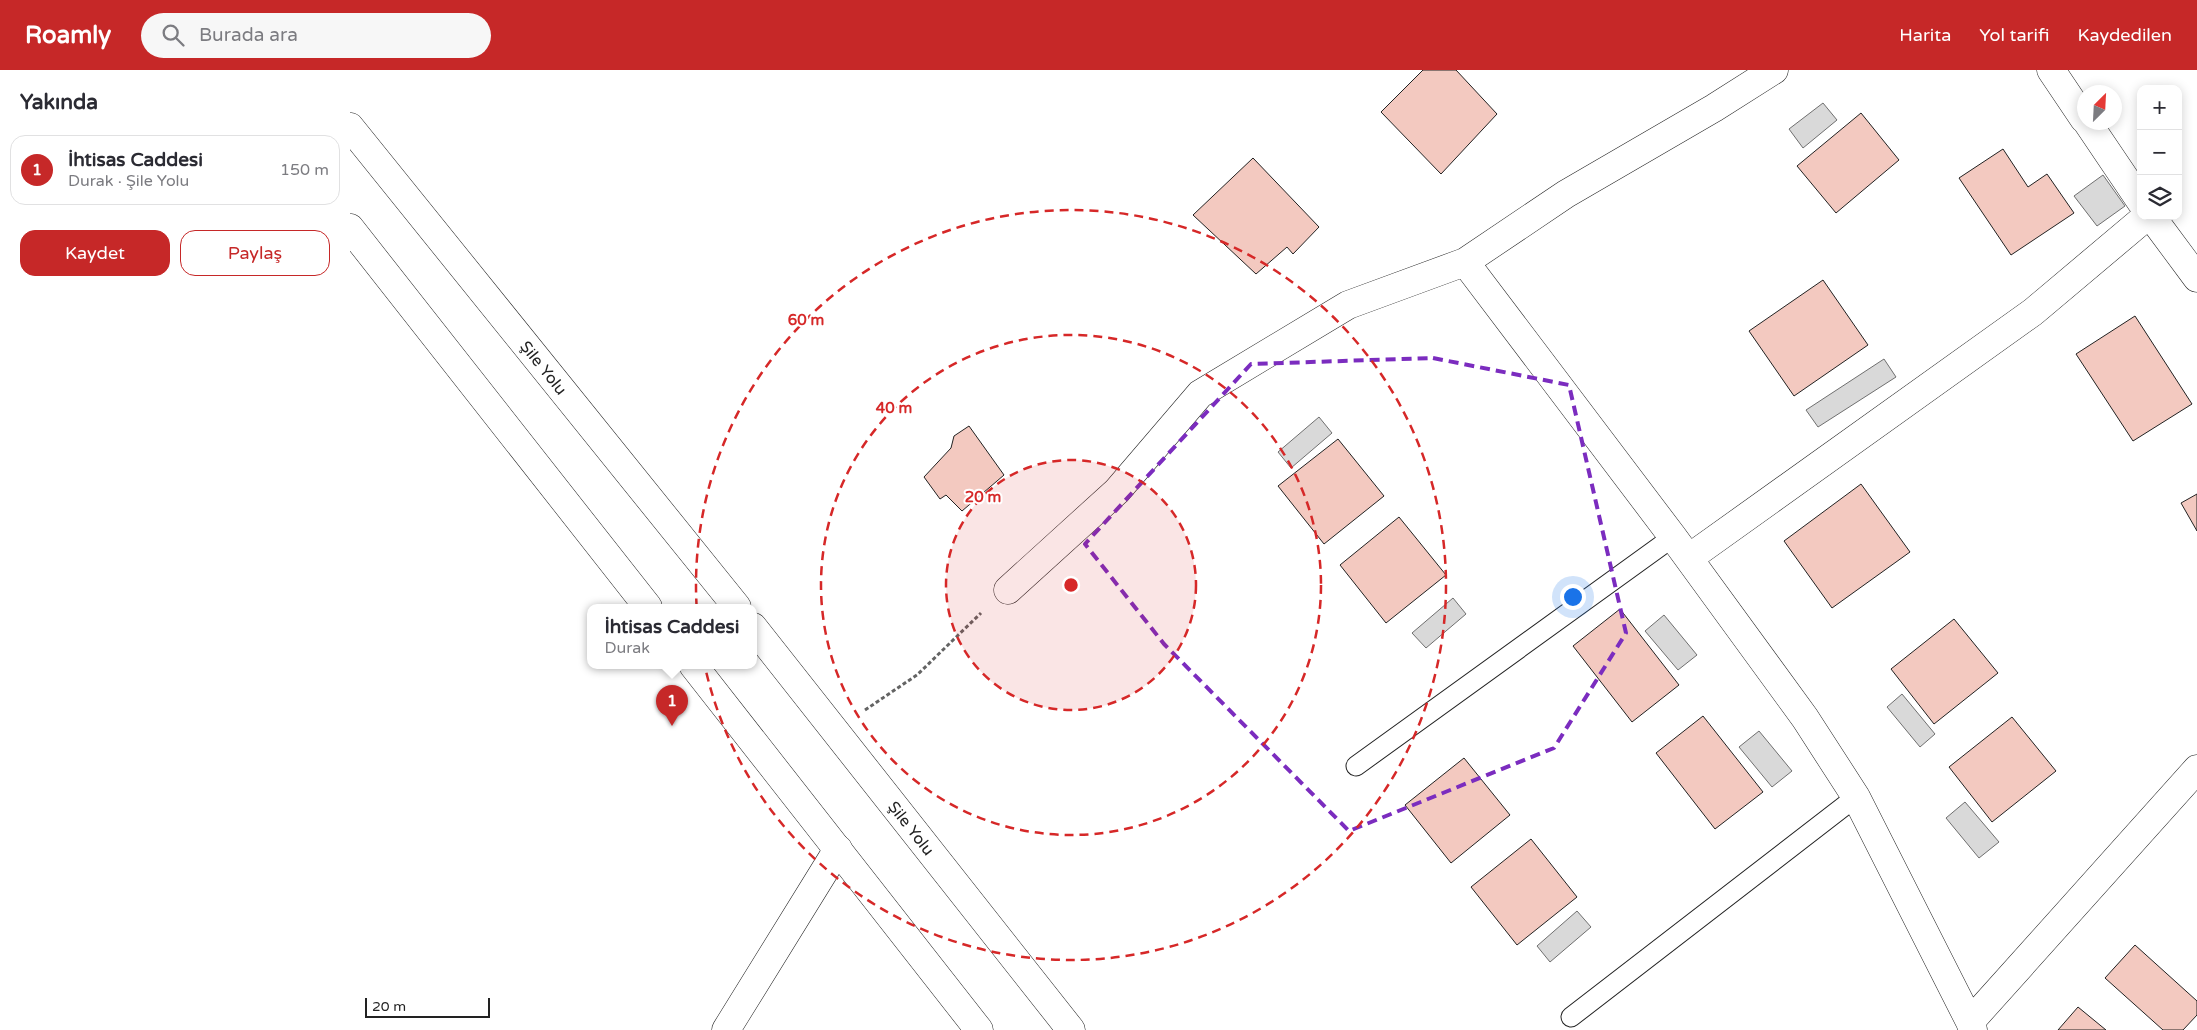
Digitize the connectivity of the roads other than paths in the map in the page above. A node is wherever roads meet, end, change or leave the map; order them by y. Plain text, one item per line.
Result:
1 (1774, 70) edge
2 (2051, 70) edge
3 (2077, 109) edge
4 (350, 128) edge
5 (2092, 130) edge
6 (2137, 196) edge
7 (2144, 220) edge
8 (2152, 220) edge
9 (350, 228) edge
10 (1465, 262) junction
11 (2197, 278) edge
12 (1681, 547) junction
13 (1008, 590) road end
14 (646, 604) edge
15 (735, 604) edge
16 (757, 632) edge
17 (696, 669) edge
18 (1356, 766) dead end
19 (2197, 769) edge
20 (1856, 797) junction
21 (838, 849) junction
22 (1570, 1017) dead end
23 (1972, 1026) edge
24 (726, 1030) edge
25 (979, 1030) edge
26 (1071, 1030) edge

1 - 10 main road
2 - 3 main road
4 - 15 main road, Şile Yolu
5 - 6 main road
7 - 12 main road
8 - 11 main road
9 - 14 main road
10 - 12 main road
10 - 13 main road
12 - 18 lane
12 - 20 main road
16 - 26 main road, Şile Yolu
17 - 21 main road
19 - 23 main road
20 - 22 lane
20 - 23 main road
21 - 24 main road
21 - 25 main road

